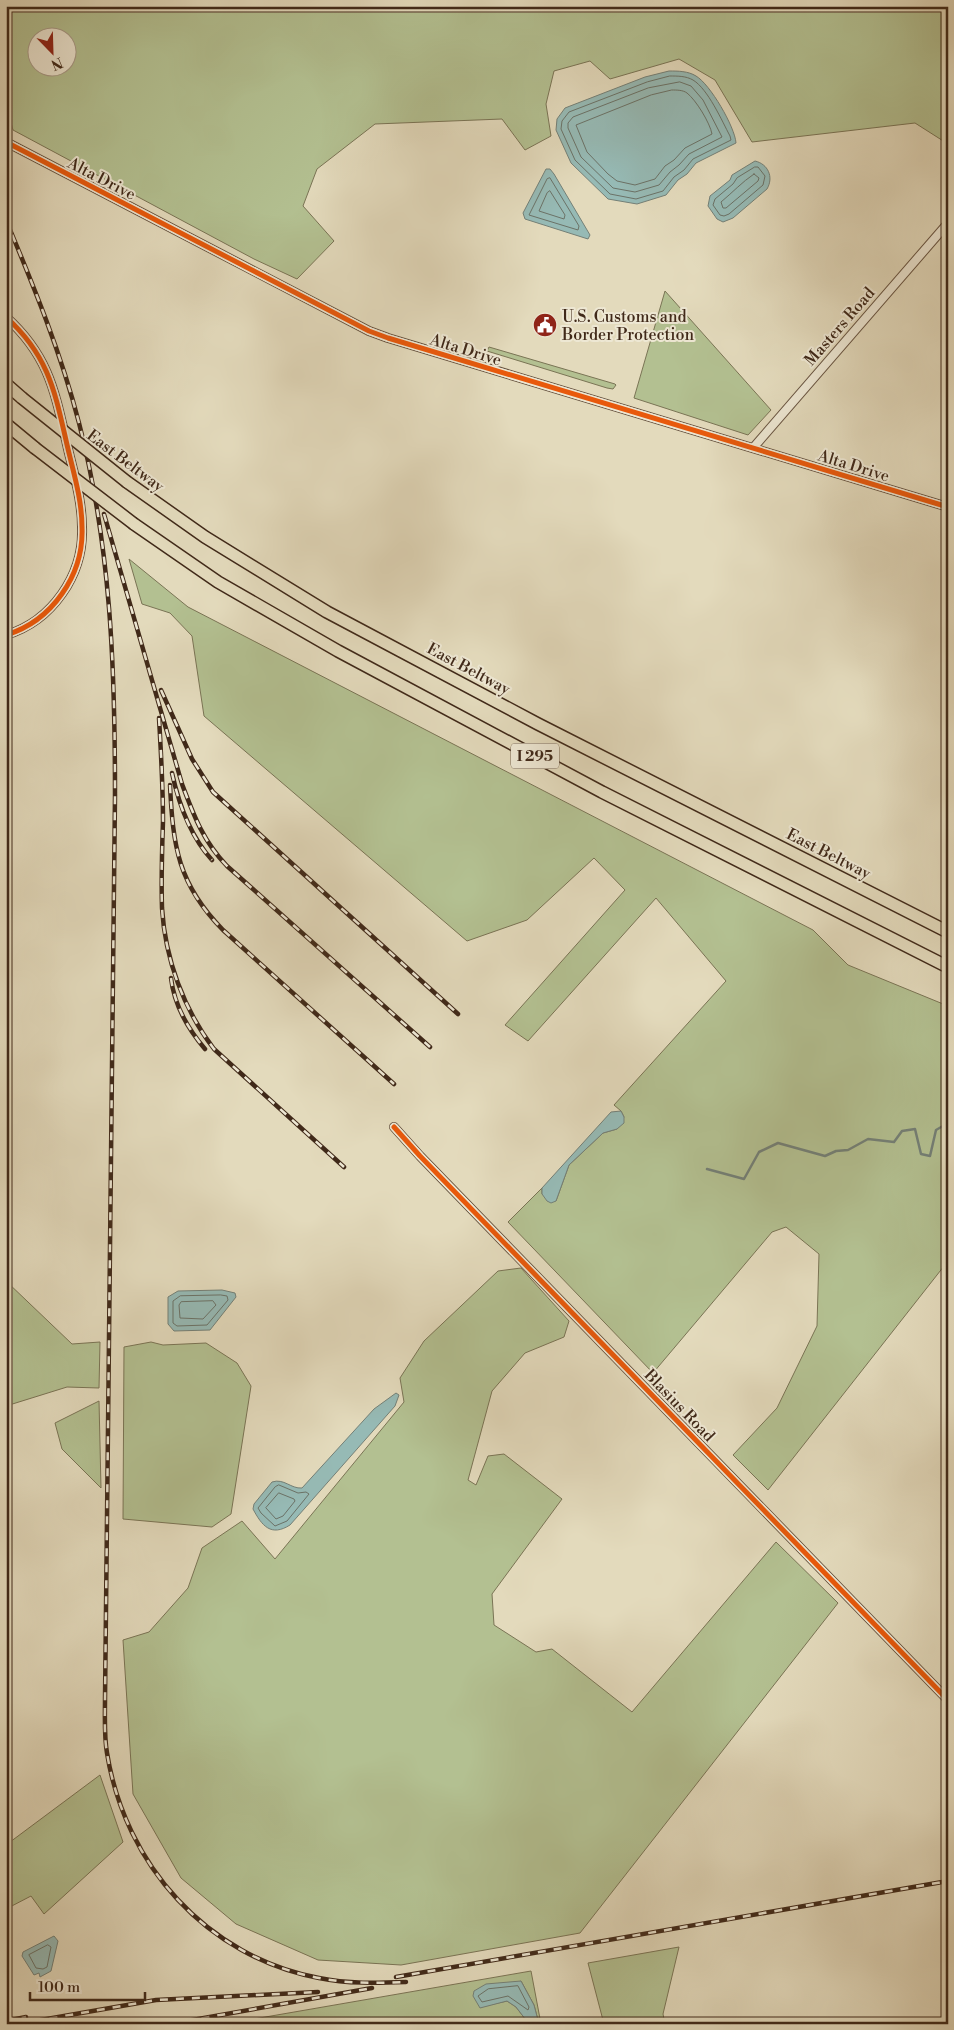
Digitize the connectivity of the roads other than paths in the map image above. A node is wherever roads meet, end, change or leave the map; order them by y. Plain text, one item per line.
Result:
1 (6, 142) edge
2 (948, 223) edge
3 (6, 317) edge
4 (6, 384) edge
5 (6, 424) edge
6 (753, 448) junction
7 (948, 507) edge
8 (6, 634) edge
9 (948, 932) edge
10 (948, 967) edge
11 (394, 1127) dead end
12 (948, 1700) edge

1 - 6 street, Alta Drive
2 - 6 street, Masters Road
3 - 8 street
4 - 9 highway, East Beltway / I 295, bridge
5 - 10 highway, I 295, bridge
6 - 7 street, Alta Drive
11 - 12 street, Blasius Road

